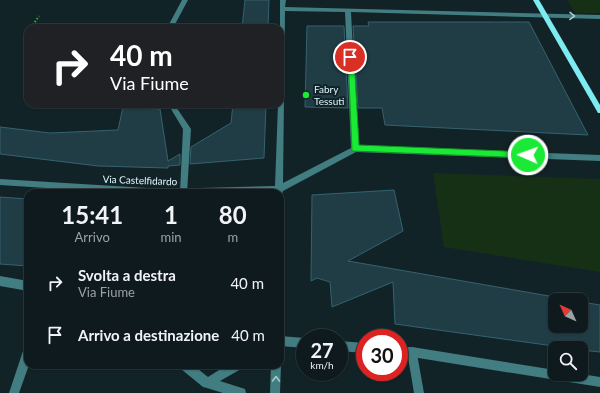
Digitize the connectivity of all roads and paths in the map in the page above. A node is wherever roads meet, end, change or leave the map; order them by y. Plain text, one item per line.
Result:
1 (185, 0) edge
2 (283, 0) edge
3 (536, 0) edge
4 (283, 9) junction
5 (348, 11) junction
6 (39, 16) dead end
7 (545, 16) junction
8 (600, 17) edge
9 (34, 24) edge
10 (172, 24) edge
11 (283, 24) edge
12 (174, 108) edge
13 (281, 108) edge
14 (600, 111) edge
15 (355, 149) junction
16 (600, 158) edge
17 (0, 182) edge
18 (114, 189) edge
19 (184, 189) edge
20 (279, 189) edge
21 (283, 189) edge
22 (0, 281) edge
23 (24, 285) edge
24 (284, 341) edge
25 (296, 342) edge
26 (408, 351) edge
27 (412, 352) junction
28 (24, 364) edge
29 (190, 369) edge
30 (230, 369) edge
31 (276, 369) edge
32 (600, 382) edge
33 (207, 383) junction
34 (14, 393) edge
35 (241, 393) edge
36 (275, 393) edge
37 (419, 393) edge

1 - 10 street
2 - 4 street
3 - 7 main road
4 - 5 street
4 - 11 street
5 - 7 street
5 - 15 street
6 - 9 path
7 -> 8 street
7 - 14 main road
12 - 19 street
13 - 20 street
15 - 16 street
15 - 21 street
17 - 18 street, Via Castelfidardo
22 - 23 street
24 - 25 street
26 - 27 street
27 - 32 street
27 - 37 street
28 - 34 street
29 - 33 street
30 - 33 street
36 -> 31 street
33 - 35 street

